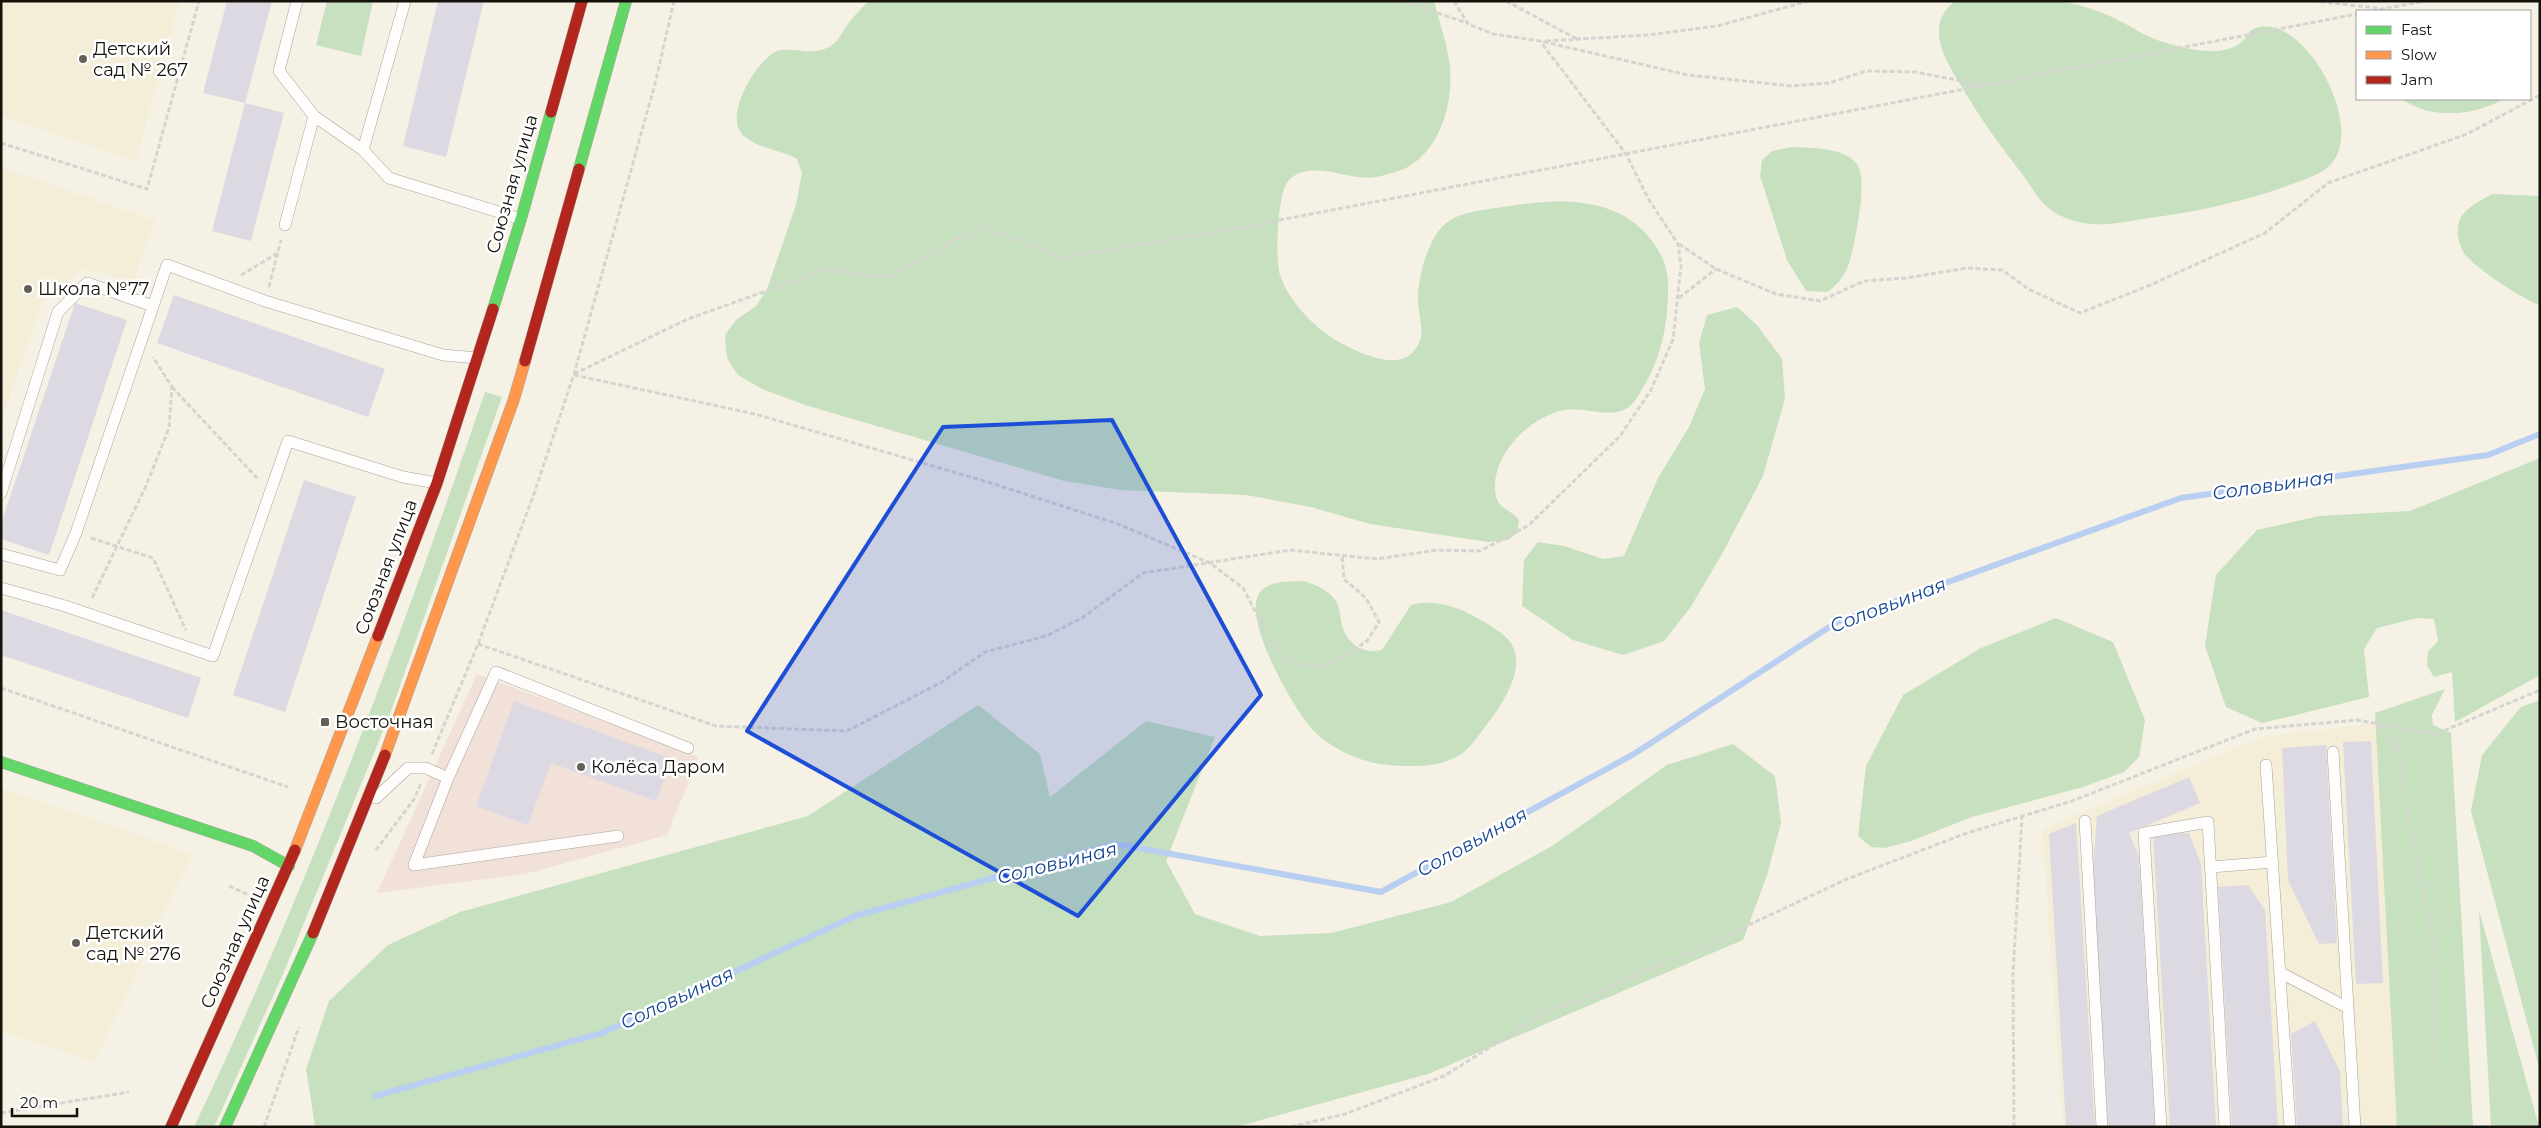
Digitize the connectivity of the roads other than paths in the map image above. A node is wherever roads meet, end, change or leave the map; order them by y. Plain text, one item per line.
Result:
1 (297, 1) edge
2 (405, 1) edge
3 (582, 1) edge
4 (626, 1) edge
5 (314, 116) junction
6 (363, 150) junction
7 (520, 219) junction
8 (285, 225) road end
9 (153, 306) junction
10 (478, 358) junction
11 (437, 483) junction
12 (1, 493) edge
13 (1, 554) edge
14 (1, 588) edge
15 (688, 748) dead end
16 (2333, 752) dead end
17 (1, 762) edge
18 (2266, 765) dead end
19 (448, 778) junction
20 (364, 810) junction
21 (2085, 821) dead end
22 (618, 836) dead end
23 (2273, 862) junction
24 (289, 866) junction
25 (2211, 867) junction
26 (2281, 973) junction
27 (2348, 1008) junction
28 (171, 1127) edge
29 (225, 1127) edge
30 (2102, 1127) edge
31 (2161, 1127) edge
32 (2226, 1127) edge
33 (2290, 1127) edge
34 (2355, 1127) edge

1 - 5 lane
2 - 6 lane
3 - 7 main road, Союзная улица
4 - 20 main road
5 - 6 lane
5 - 8 lane
6 - 7 lane
7 - 10 main road, Союзная улица
9 - 10 lane
9 - 12 lane
9 - 13 lane
10 - 11 main road, Союзная улица
11 - 14 lane
11 - 24 main road, Союзная улица
15 - 19 lane
16 - 27 lane
17 - 24 main road
18 - 23 lane
19 - 20 lane
19 - 22 lane
20 - 29 main road
21 - 30 lane
23 - 25 lane
23 - 26 lane
24 - 28 main road, Союзная улица
25 - 31 lane
25 - 32 lane
26 - 27 lane
26 - 33 lane
27 - 34 lane

